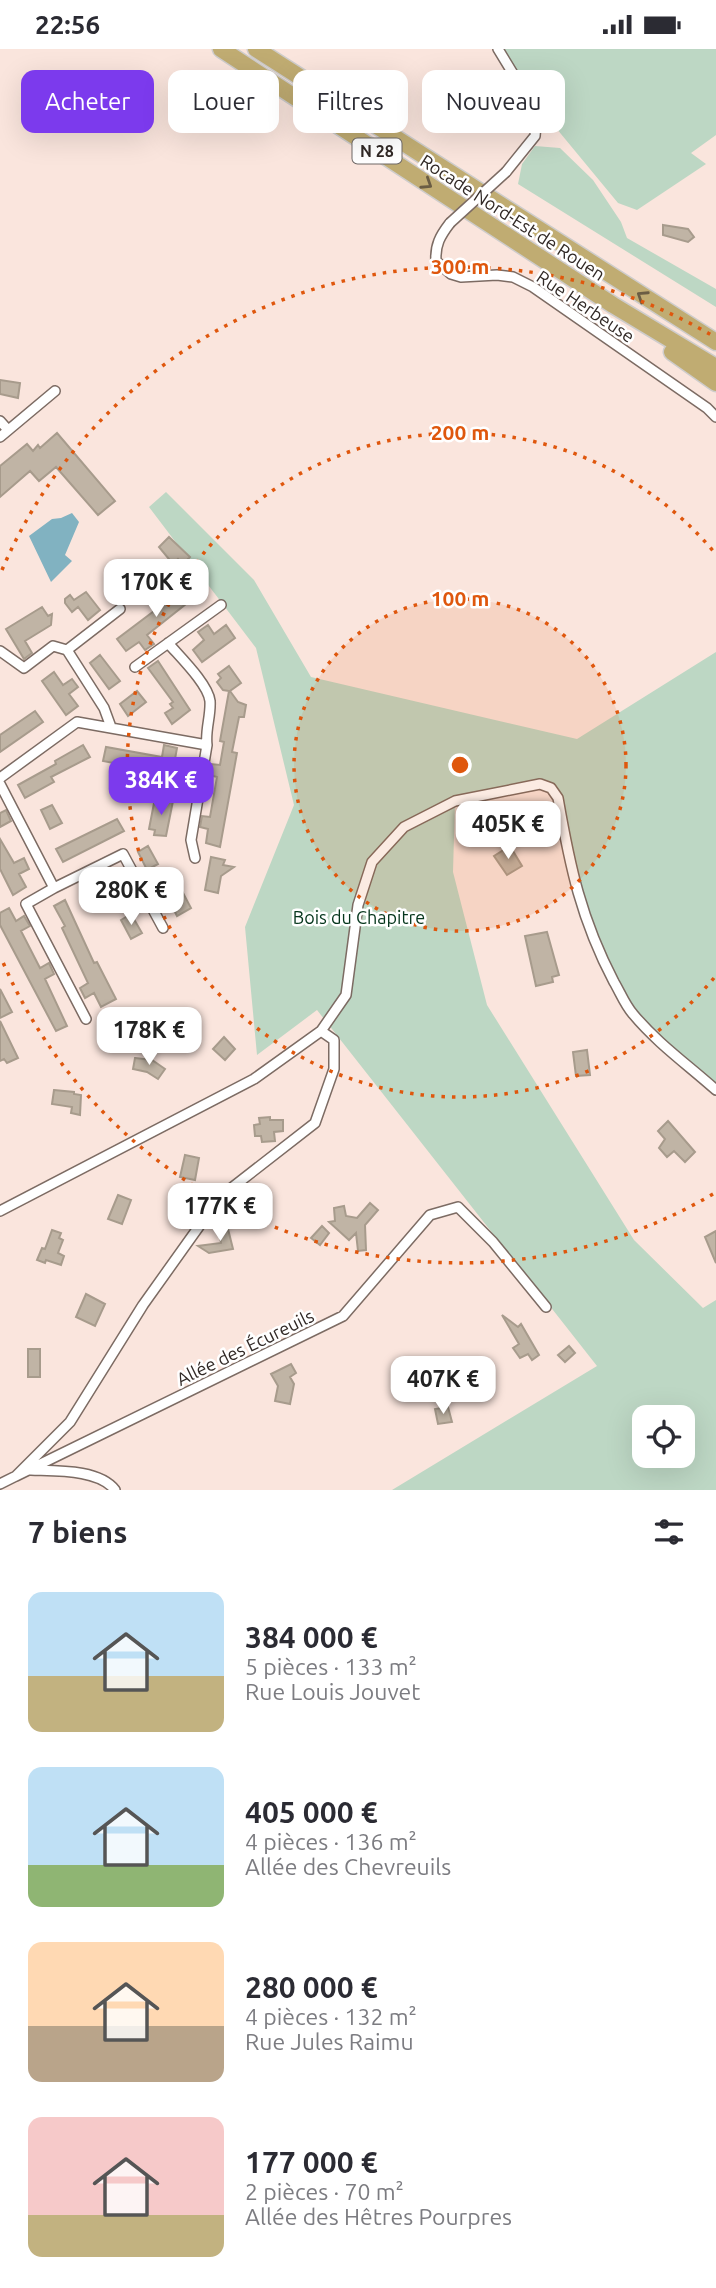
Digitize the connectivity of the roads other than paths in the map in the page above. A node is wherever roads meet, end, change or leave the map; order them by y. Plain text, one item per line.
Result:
1 (221, 49) edge
2 (256, 49) edge
3 (498, 49) edge
4 (613, 305) junction
5 (716, 341) edge
6 (716, 367) edge
7 (716, 383) edge
8 (55, 391) dead end
9 (716, 417) edge
10 (0, 421) edge
11 (4, 434) edge
12 (221, 605) dead end
13 (120, 609) dead end
14 (168, 643) junction
15 (67, 650) junction
16 (0, 651) edge
17 (135, 667) dead end
18 (111, 727) junction
19 (207, 745) junction
20 (0, 778) edge
21 (0, 784) edge
22 (195, 858) dead end
23 (54, 887) junction
24 (163, 928) dead end
25 (86, 1019) dead end
26 (321, 1031) junction
27 (716, 1090) edge
28 (0, 1211) edge
29 (546, 1307) dead end
30 (29, 1470) junction
31 (16, 1476) junction
32 (0, 1484) edge
33 (115, 1490) edge

1 -> 4 highway, Rocade Nord-Est de Rouen / N 28
5 -> 2 highway, Rocade Nord-Est de Rouen / N 28
3 - 9 street, Rue Herbeuse, bridge
4 - 6 highway, Rocade Nord-Est de Rouen / N 28
4 - 7 highway
8 - 11 street
10 - 11 street
12 - 14 street
13 - 15 street
14 - 17 street
14 - 19 street
15 - 16 street
15 - 18 street
18 - 19 street
18 - 20 street
19 - 22 street
21 - 23 street
23 - 24 street
23 - 25 street
26 - 27 street
26 - 28 street
26 - 31 street
29 - 30 street, Allée des Écureuils
30 - 31 street, Allée des Écureuils
30 - 33 street
31 - 32 street, Allée des Écureuils

